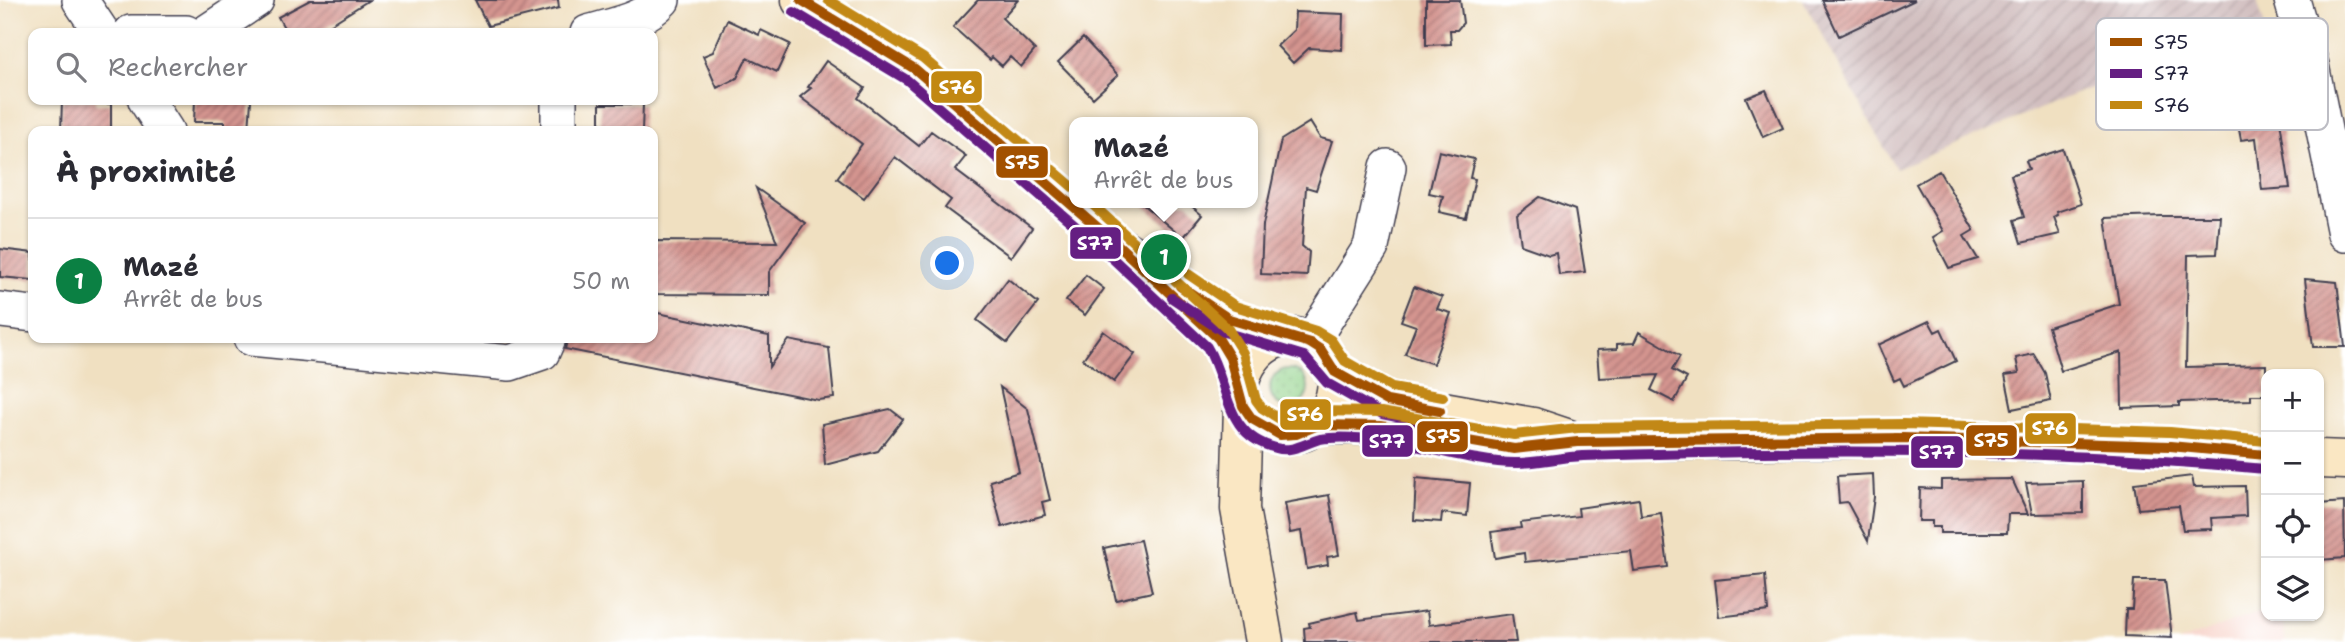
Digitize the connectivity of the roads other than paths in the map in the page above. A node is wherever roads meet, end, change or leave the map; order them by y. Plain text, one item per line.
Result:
1 (80, 0) edge
2 (256, 0) edge
3 (662, 0) edge
4 (801, 0) edge
5 (2292, 0) edge
6 (2297, 18) edge
7 (99, 28) edge
8 (214, 28) edge
9 (605, 28) edge
10 (149, 105) edge
11 (559, 105) edge
12 (163, 126) edge
13 (559, 126) edge
14 (2324, 130) edge
15 (1388, 167) dead end
16 (1069, 203) edge
17 (1075, 208) edge
18 (2345, 234) edge
19 (1119, 246) junction
20 (0, 310) edge
21 (28, 313) edge
22 (1300, 340) junction
23 (303, 343) edge
24 (546, 343) edge
25 (1335, 372) junction
26 (1241, 396) junction
27 (1307, 429) junction
28 (1578, 442) junction
29 (2261, 454) edge
30 (2324, 459) edge
31 (2345, 460) edge
32 (1243, 485) junction
33 (1264, 642) edge

1 - 7 street
2 - 8 street
3 - 9 street
4 - 16 street
5 - 6 street
10 - 12 street
11 - 13 street
14 - 18 street
15 - 22 street
17 - 19 street
19 - 22 street
19 - 26 street
20 - 21 street
22 - 25 street
22 - 26 street
23 - 24 street
25 - 27 street
25 - 28 street
26 - 27 street
26 - 32 street
27 - 28 street
27 - 32 street
28 - 29 street
30 - 31 street
32 - 33 street

